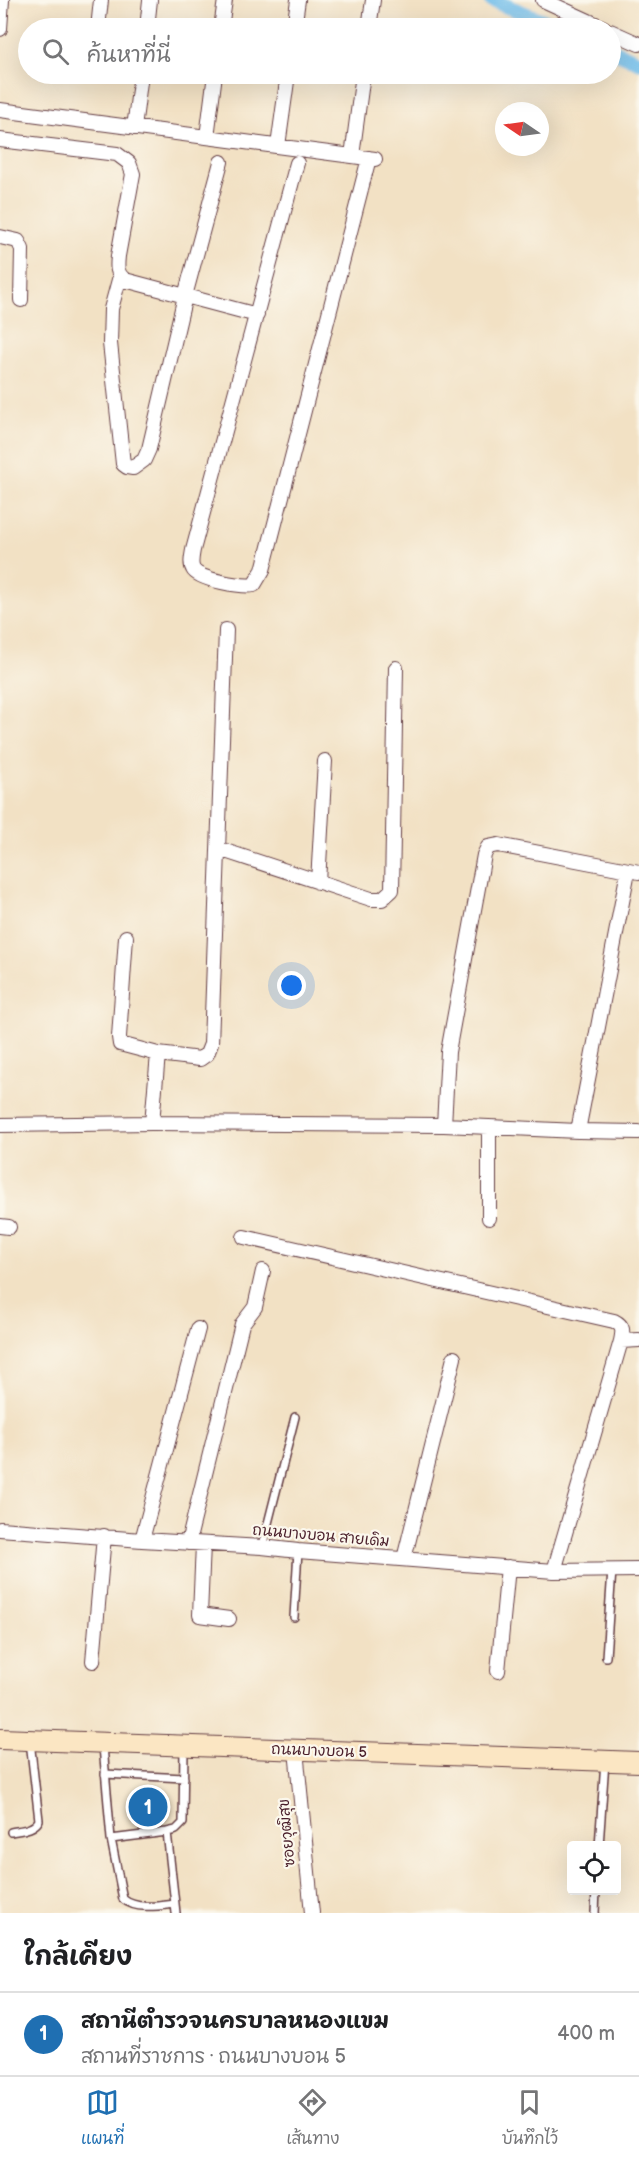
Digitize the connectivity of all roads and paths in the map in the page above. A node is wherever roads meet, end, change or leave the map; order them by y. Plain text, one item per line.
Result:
1 (2, 0) edge
2 (101, 0) edge
3 (150, 0) edge
4 (225, 0) edge
5 (298, 0) edge
6 (373, 0) edge
7 (543, 0) edge
8 (99, 18) edge
9 (148, 18) edge
10 (222, 18) edge
11 (295, 18) edge
12 (370, 18) edge
13 (582, 18) edge
14 (0, 29) edge
15 (621, 36) edge
16 (639, 45) edge
17 (140, 84) edge
18 (214, 84) edge
19 (287, 84) edge
20 (362, 84) edge
21 (0, 110) edge
22 (134, 128) junction
23 (207, 137) junction
24 (0, 140) edge
25 (278, 146) junction
26 (352, 156) junction
27 (221, 162) dead end
28 (297, 163) dead end
29 (0, 237) edge
30 (120, 276) junction
31 (186, 296) junction
32 (21, 300) dead end
33 (256, 315) junction
34 (226, 630) dead end
35 (396, 668) dead end
36 (325, 761) dead end
37 (219, 849) junction
38 (634, 872) edge
39 (318, 882) junction
40 (126, 937) dead end
41 (158, 1053) junction
42 (152, 1123) junction
43 (0, 1125) edge
44 (444, 1125) junction
45 (489, 1127) junction
46 (578, 1131) junction
47 (639, 1131) edge
48 (489, 1218) dead end
49 (244, 1237) dead end
50 (263, 1271) dead end
51 (198, 1329) dead end
52 (639, 1340) edge
53 (621, 1341) junction
54 (454, 1358) dead end
55 (295, 1417) dead end
56 (0, 1529) edge
57 (104, 1536) junction
58 (142, 1540) junction
59 (188, 1543) junction
60 (204, 1544) junction
61 (262, 1546) junction
62 (298, 1551) junction
63 (404, 1559) junction
64 (508, 1567) junction
65 (554, 1570) junction
66 (612, 1570) junction
67 (639, 1570) edge
68 (294, 1617) dead end
69 (229, 1619) dead end
70 (606, 1657) dead end
71 (93, 1661) dead end
72 (498, 1671) dead end
73 (0, 1739) edge
74 (30, 1741) junction
75 (103, 1743) junction
76 (184, 1746) junction
77 (296, 1750) junction
78 (604, 1761) junction
79 (639, 1762) edge
80 (105, 1774) junction
81 (184, 1778) junction
82 (11, 1832) dead end
83 (167, 1832) junction
84 (111, 1839) junction
85 (599, 1841) edge
86 (596, 1895) edge
87 (175, 1904) junction
88 (158, 1910) edge
89 (176, 1913) edge
90 (312, 1913) edge
91 (595, 1913) edge

1 - 14 street
2 - 8 street
3 - 9 street
4 - 10 street
5 - 11 street
6 - 12 street
7 - 13 street
15 - 16 street
17 - 22 street
18 - 23 street
19 - 25 street
20 - 26 street
21 - 22 street
22 - 23 street
23 - 25 street
24 - 30 street
25 - 26 street
26 - 33 street
27 - 31 street
28 - 33 street
29 - 32 street
30 - 31 street
30 - 31 street
31 - 33 street
34 - 37 street
35 - 39 street
36 - 39 street
37 - 39 street
37 - 41 street
38 - 44 street
38 - 46 street
40 - 41 street
41 - 42 street
42 - 43 street
42 - 44 street
44 - 45 street
45 - 46 street
45 - 48 street
46 - 47 street
49 - 53 street
50 - 59 street
51 - 58 street
52 - 53 street
53 - 65 street
54 - 63 street
55 - 61 lane
56 - 57 street, ถนนบางบอน สายเดิม
57 - 58 street, ถนนบางบอน สายเดิม
57 - 71 street
58 - 59 street, ถนนบางบอน สายเดิม
59 - 60 street, ถนนบางบอน สายเดิม
60 - 61 street, ถนนบางบอน สายเดิม
60 - 69 street
61 - 62 street, ถนนบางบอน สายเดิม
62 - 63 street, ถนนบางบอน สายเดิม
62 - 68 lane
63 - 64 street, ถนนบางบอน สายเดิม
64 - 65 street, ถนนบางบอน สายเดิม
64 - 72 street
65 - 66 street, ถนนบางบอน สายเดิม
66 - 67 street, ถนนบางบอน สายเดิม
66 - 70 lane
73 - 74 main road, ถนนบางบอน 5
74 - 75 main road, ถนนบางบอน 5
74 - 82 lane
75 - 76 main road, ถนนบางบอน 5
75 - 80 lane
76 - 77 main road, ถนนบางบอน 5
76 - 81 lane
77 - 78 main road, ถนนบางบอน 5
77 - 90 street, ซอยวุฒิสุข
78 - 79 main road, ถนนบางบอน 5
78 - 85 lane
80 - 81 lane
80 - 84 lane
81 - 83 lane
83 - 84 lane
83 - 87 lane
84 - 88 lane
86 - 91 lane
87 - 88 lane
87 - 89 lane

